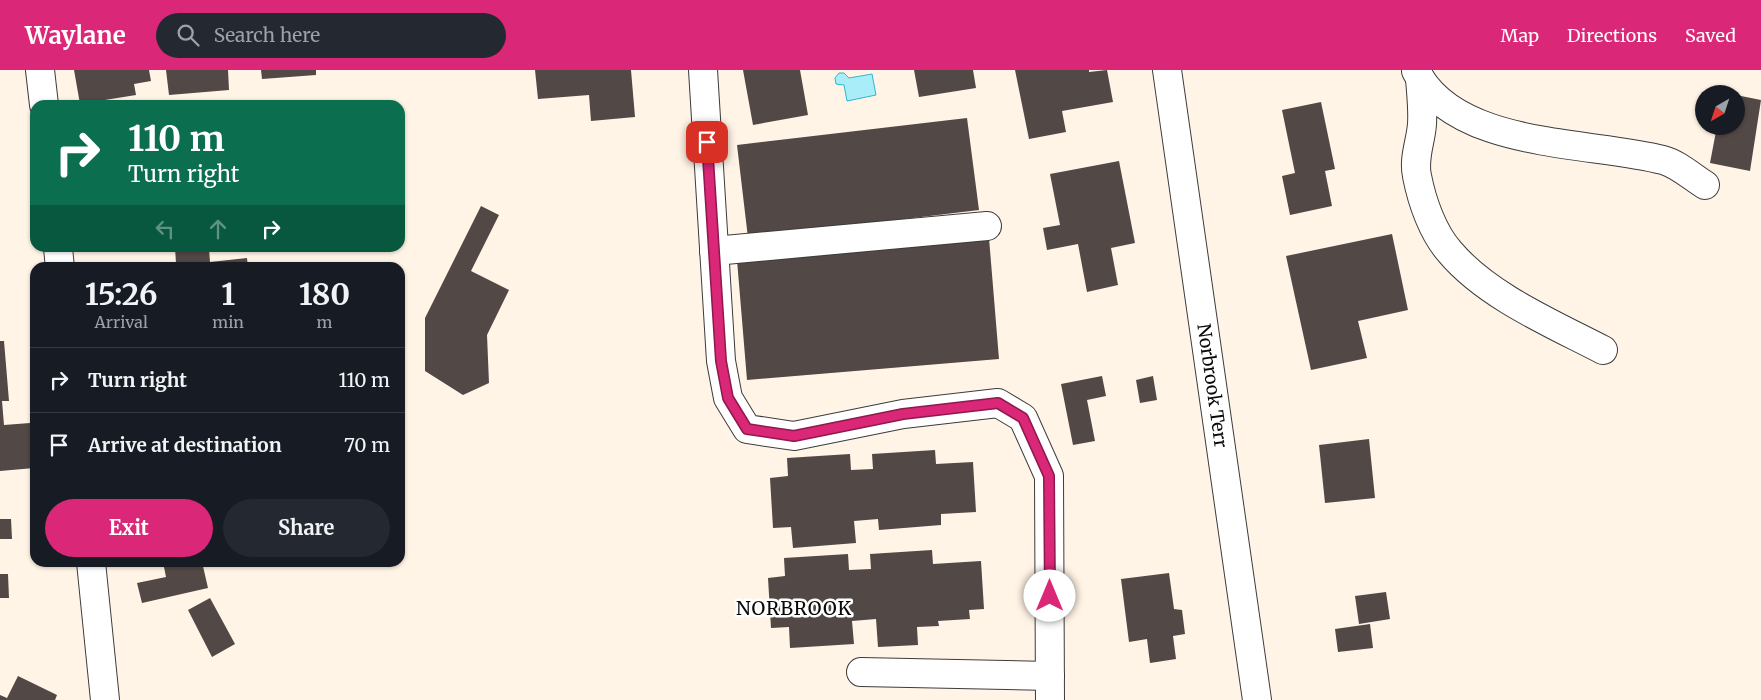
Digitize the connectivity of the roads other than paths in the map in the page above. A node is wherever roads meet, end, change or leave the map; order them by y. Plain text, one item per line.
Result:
1 (40, 70) edge
2 (703, 70) edge
3 (1167, 70) edge
4 (1418, 74) edge
5 (43, 100) edge
6 (1705, 185) dead end
7 (987, 226) dead end
8 (714, 251) junction
9 (1602, 350) dead end
10 (92, 567) edge
11 (861, 672) dead end
12 (1050, 688) edge
13 (105, 700) edge
14 (1257, 700) edge

1 - 5 street
2 - 8 street
3 - 14 street, Norbrook Terr
4 - 6 street
4 - 9 street
7 - 8 street
8 - 12 street
10 - 13 street
11 - 12 street

